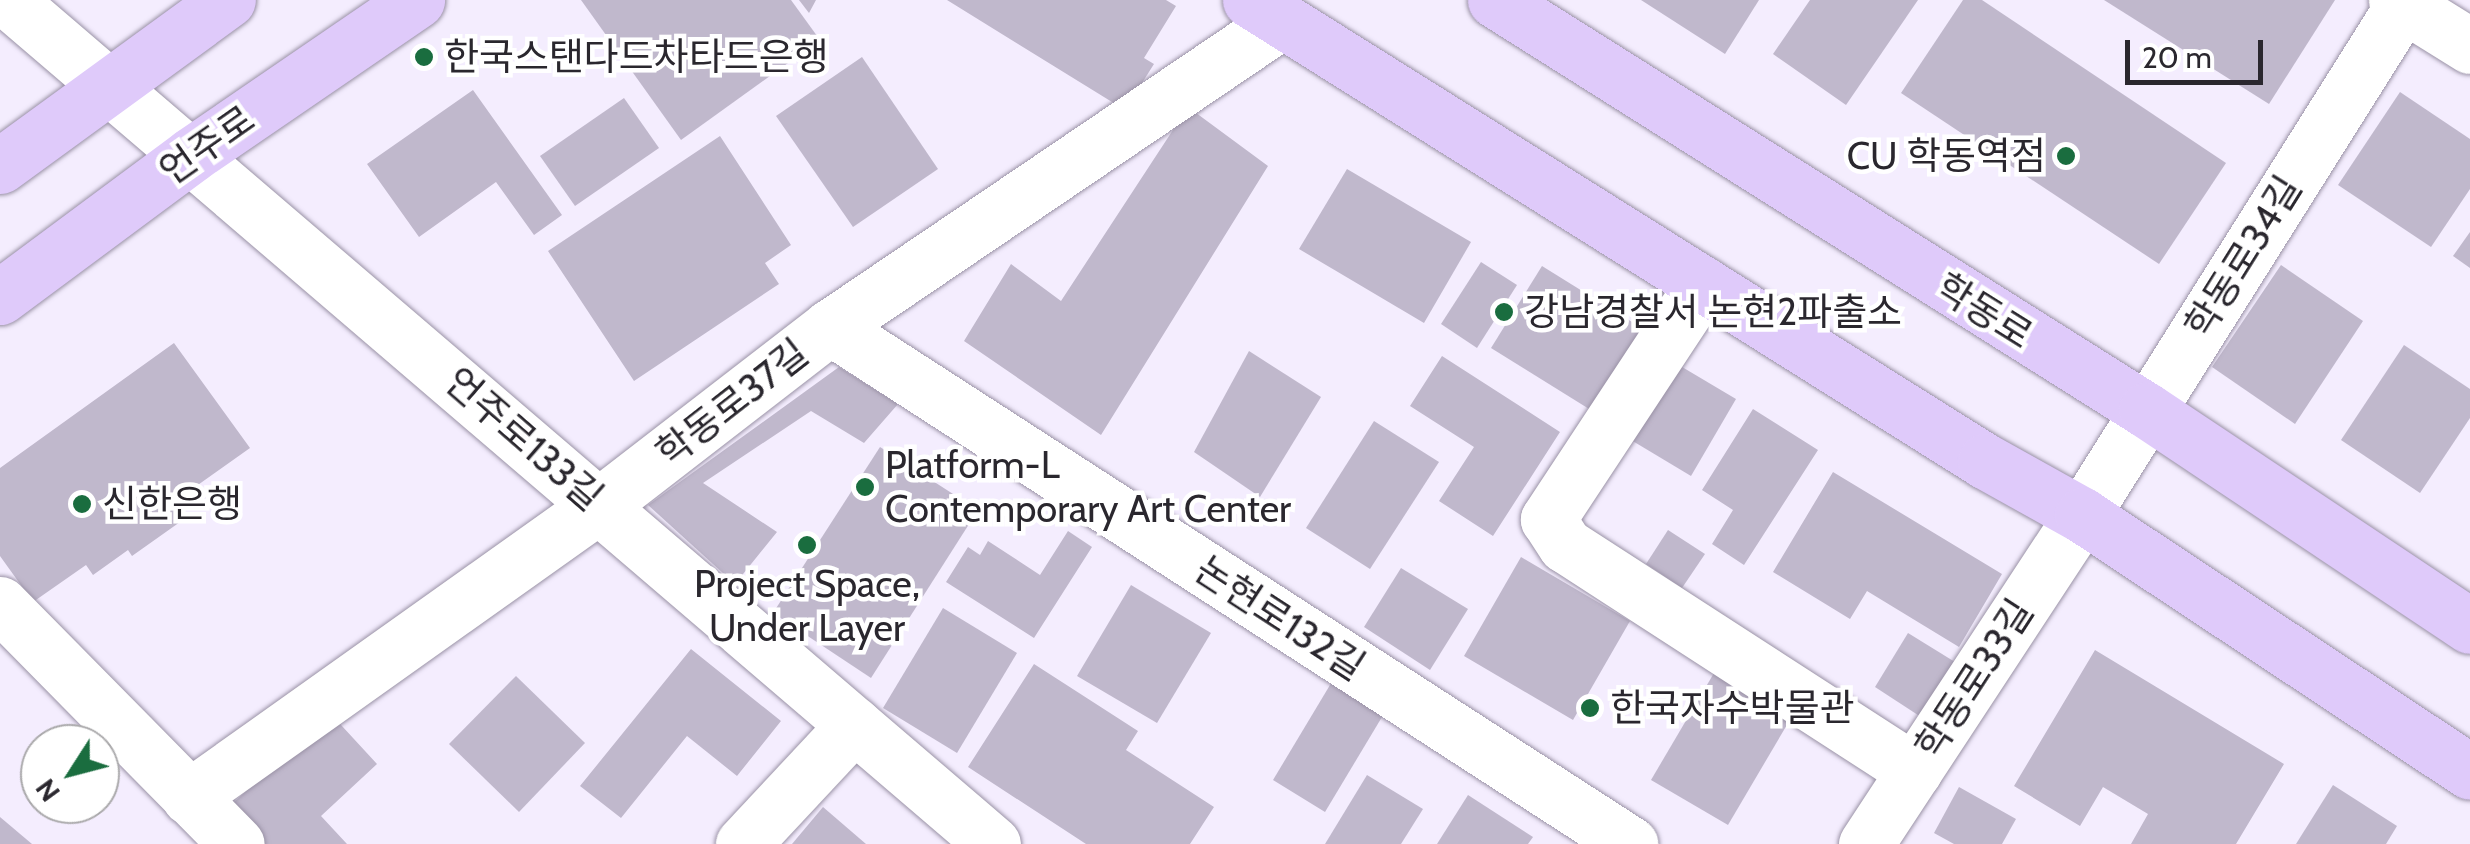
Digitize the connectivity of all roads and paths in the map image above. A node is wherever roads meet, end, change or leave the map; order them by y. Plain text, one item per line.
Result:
1 (8, 0) edge
2 (228, 0) edge
3 (418, 0) edge
4 (1495, 0) edge
5 (2402, 2) edge
6 (1266, 10) edge
7 (2470, 46) edge
8 (107, 85) junction
9 (191, 155) junction
10 (0, 166) edge
11 (1702, 284) junction
12 (0, 296) edge
13 (830, 328) junction
14 (2146, 410) junction
15 (601, 504) junction
16 (2082, 515) junction
17 (0, 604) edge
18 (2470, 626) edge
19 (854, 726) junction
20 (1914, 770) junction
21 (2470, 772) edge
22 (189, 797) junction
23 (237, 844) edge
24 (743, 844) edge
25 (994, 844) edge
26 (1630, 844) edge
27 (1866, 844) edge

1 - 8 street, 언주로133길
2 - 8 main road
3 - 9 main road, 언주로
4 - 14 main road, 학동로
5 - 7 street
5 - 14 street, 학동로34길
6 - 11 main road
6 - 13 street, 학동로37길
8 - 9 street, 언주로133길
8 - 10 main road
9 - 12 main road, 언주로
9 - 15 street, 언주로133길
11 - 16 main road
11 - 20 street
13 - 15 street, 학동로37길
13 - 26 street, 논현로132길
14 - 16 street, 학동로34길
14 - 18 main road, 학동로
15 - 19 street, 언주로133길
15 - 22 street, 학동로37길
16 - 20 street, 학동로33길
16 - 21 main road
17 - 22 street
19 - 24 street
19 - 25 street, 언주로133길
20 - 27 street, 학동로33길
22 - 23 street

